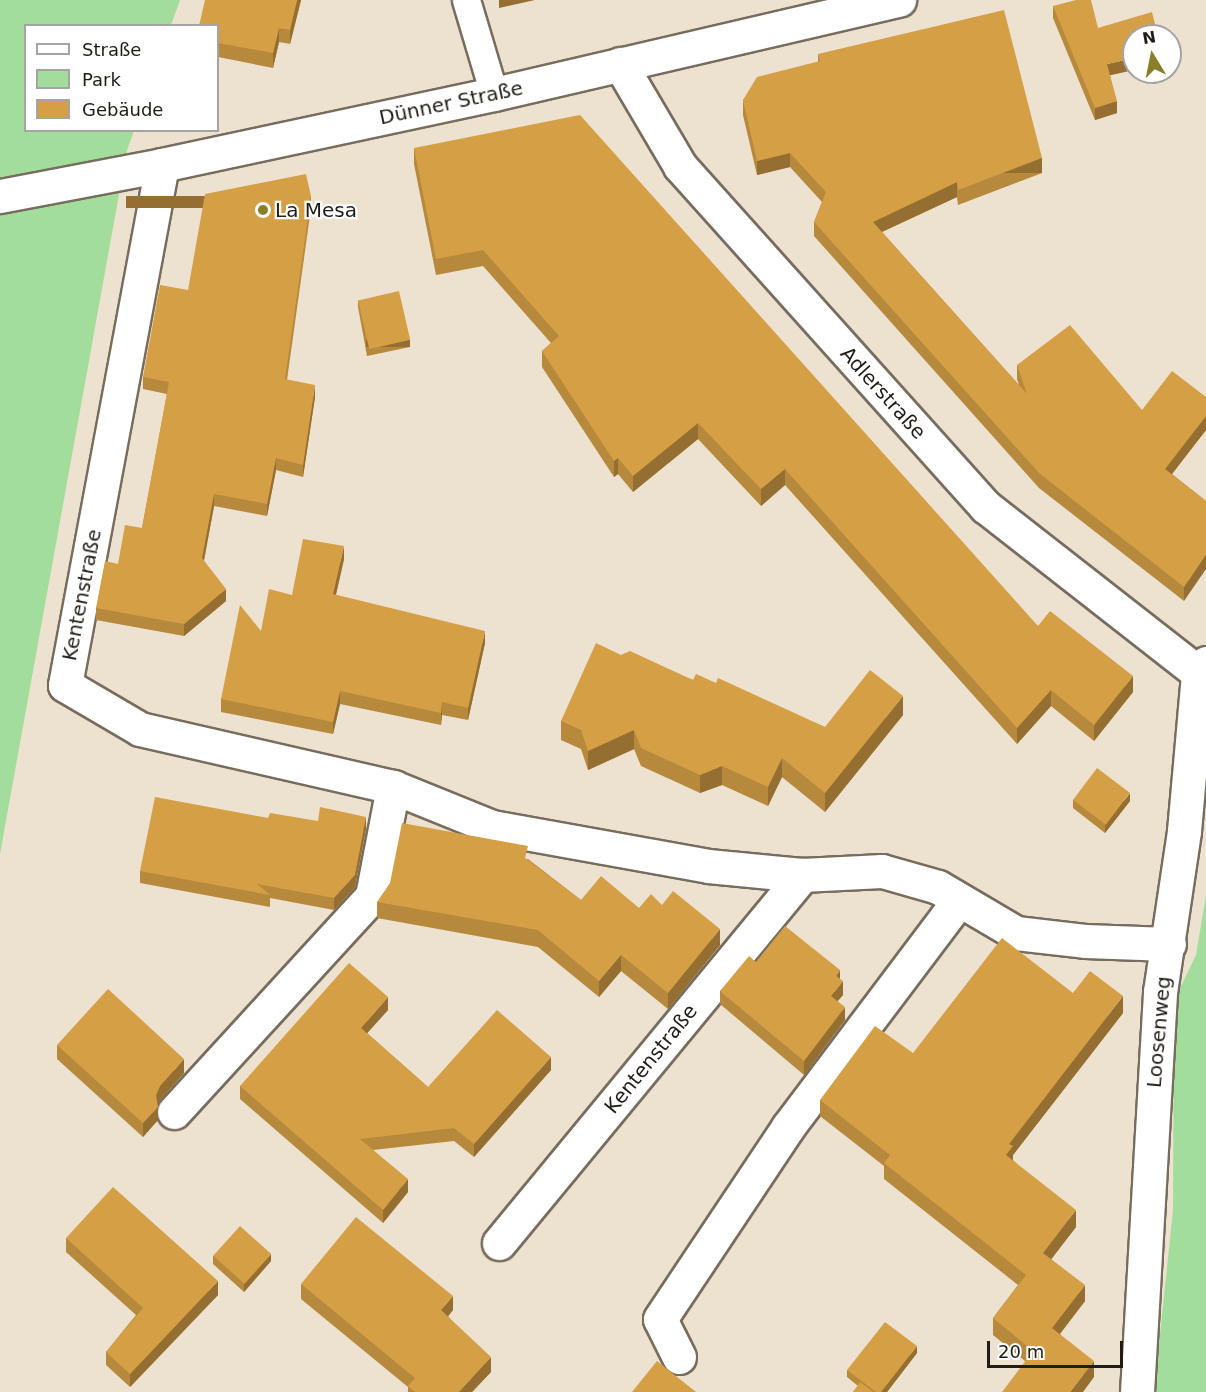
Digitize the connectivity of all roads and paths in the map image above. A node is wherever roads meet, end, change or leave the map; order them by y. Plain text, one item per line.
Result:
1 (466, 0) edge
2 (899, 0) edge
3 (620, 64) junction
4 (494, 94) junction
5 (162, 165) junction
6 (0, 195) edge
7 (1203, 672) edge
8 (393, 787) junction
9 (802, 875) junction
10 (958, 901) junction
11 (1169, 944) junction
12 (174, 1112) dead end
13 (500, 1243) dead end
14 (679, 1357) dead end
15 (1137, 1392) edge

1 - 4 lane
2 - 3 street, Dünner Straße
3 - 4 street, Dünner Straße
3 - 7 street, Adlerstraße
4 - 5 street, Dünner Straße
5 - 6 street, Dünner Straße
5 - 8 street, Kentenstraße
7 - 11 street, Loosenweg
8 - 9 street, Kentenstraße
8 - 12 street
9 - 10 street, Kentenstraße
9 - 13 street, Kentenstraße
10 - 11 street, Kentenstraße
10 - 14 street
11 - 15 street, Loosenweg

